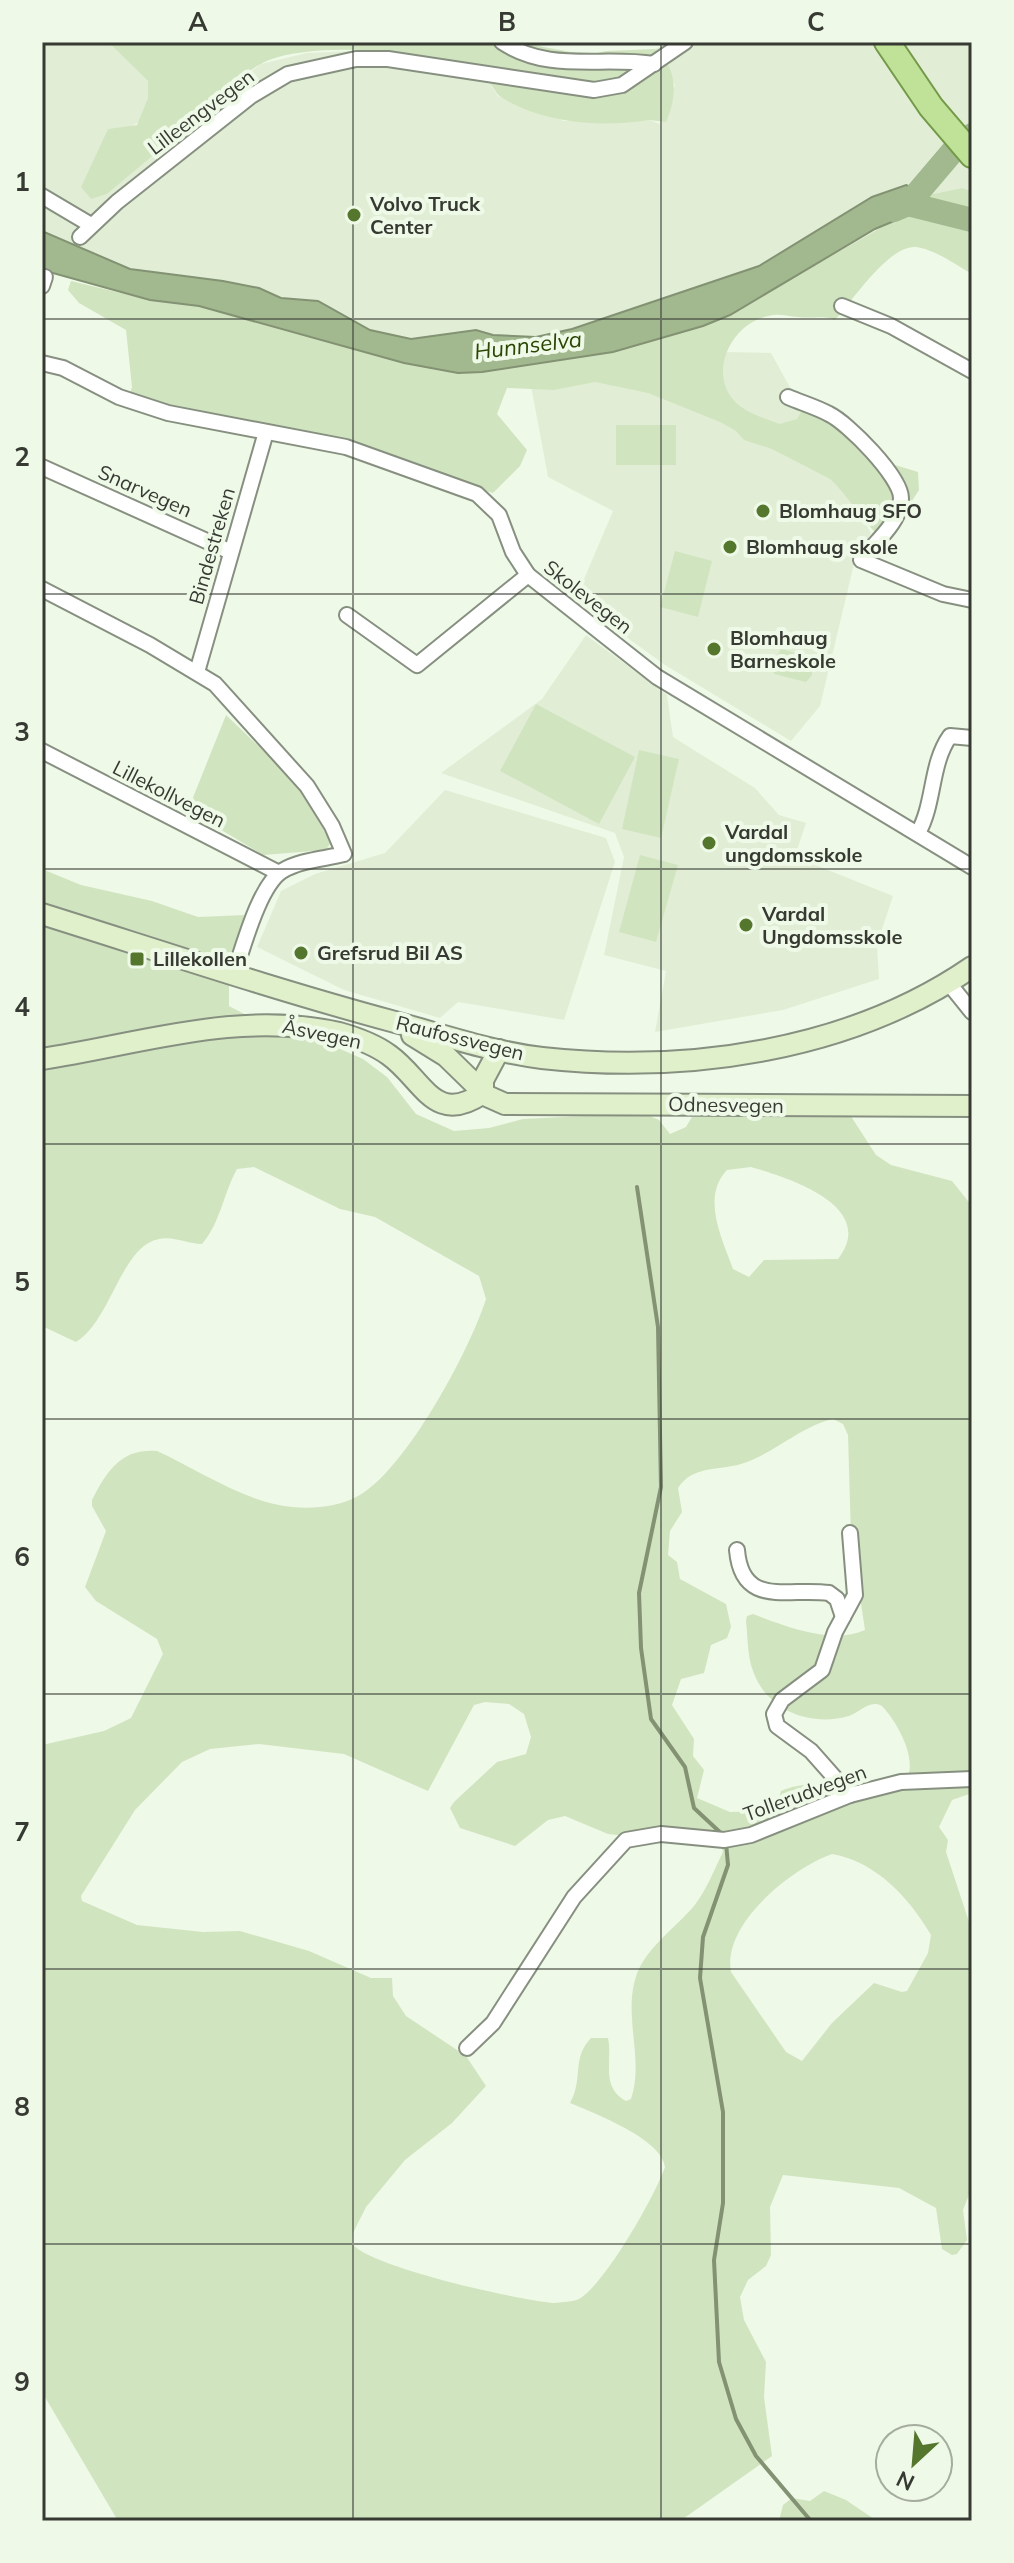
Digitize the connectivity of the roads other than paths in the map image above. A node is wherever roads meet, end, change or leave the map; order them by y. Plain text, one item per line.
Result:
1 (502, 42) edge
2 (685, 42) edge
3 (887, 42) edge
4 (654, 64) junction
5 (972, 155) edge
6 (42, 196) edge
7 (91, 225) junction
8 (80, 237) dead end
9 (842, 306) dead end
10 (42, 363) edge
11 (972, 371) edge
12 (788, 397) dead end
13 (266, 432) junction
14 (42, 467) edge
15 (231, 552) junction
16 (528, 575) junction
17 (42, 589) edge
18 (972, 600) edge
19 (347, 615) dead end
20 (197, 672) junction
21 (972, 738) edge
22 (42, 751) edge
23 (918, 833) junction
24 (972, 867) edge
25 (279, 873) junction
26 (42, 914) edge
27 (972, 967) edge
28 (234, 974) junction
29 (947, 981) junction
30 (972, 1012) edge
31 (388, 1020) junction
32 (478, 1045) junction
33 (499, 1050) junction
34 (42, 1059) edge
35 (476, 1086) junction
36 (972, 1106) edge
37 (850, 1533) dead end
38 (737, 1550) dead end
39 (843, 1617) junction
40 (972, 1779) edge
41 (850, 1795) junction
42 (467, 2048) dead end

1 - 4 street
2 - 4 street, Lilleengvegen
3 - 5 main road
4 - 7 street, Lilleengvegen
6 - 7 street
7 - 8 street, Lilleengvegen
9 - 11 street
10 - 13 street, Skolevegen
12 - 18 street
13 - 15 street, Bindestreken
13 - 16 street, Skolevegen
14 - 15 street, Snarvegen
15 - 20 street, Bindestreken
16 - 19 street
16 - 23 street, Skolevegen
17 - 20 street
20 - 25 street
21 - 23 street
22 - 25 street, Lillekollvegen
23 - 24 street, Skolevegen
25 - 28 street
26 - 28 main road, Raufossvegen
27 - 29 main road, Raufossvegen
28 - 31 main road, Raufossvegen
29 - 30 street
29 - 33 main road, Raufossvegen
31 - 32 main road, Raufossvegen
31 - 35 main road
32 - 33 main road, Raufossvegen
32 - 35 main road
33 - 35 main road
34 - 35 main road, Åsvegen
35 - 36 main road, Odnesvegen
37 - 39 street
38 - 39 street
39 - 41 street
40 - 41 street, Tollerudvegen
41 - 42 street, Tollerudvegen

